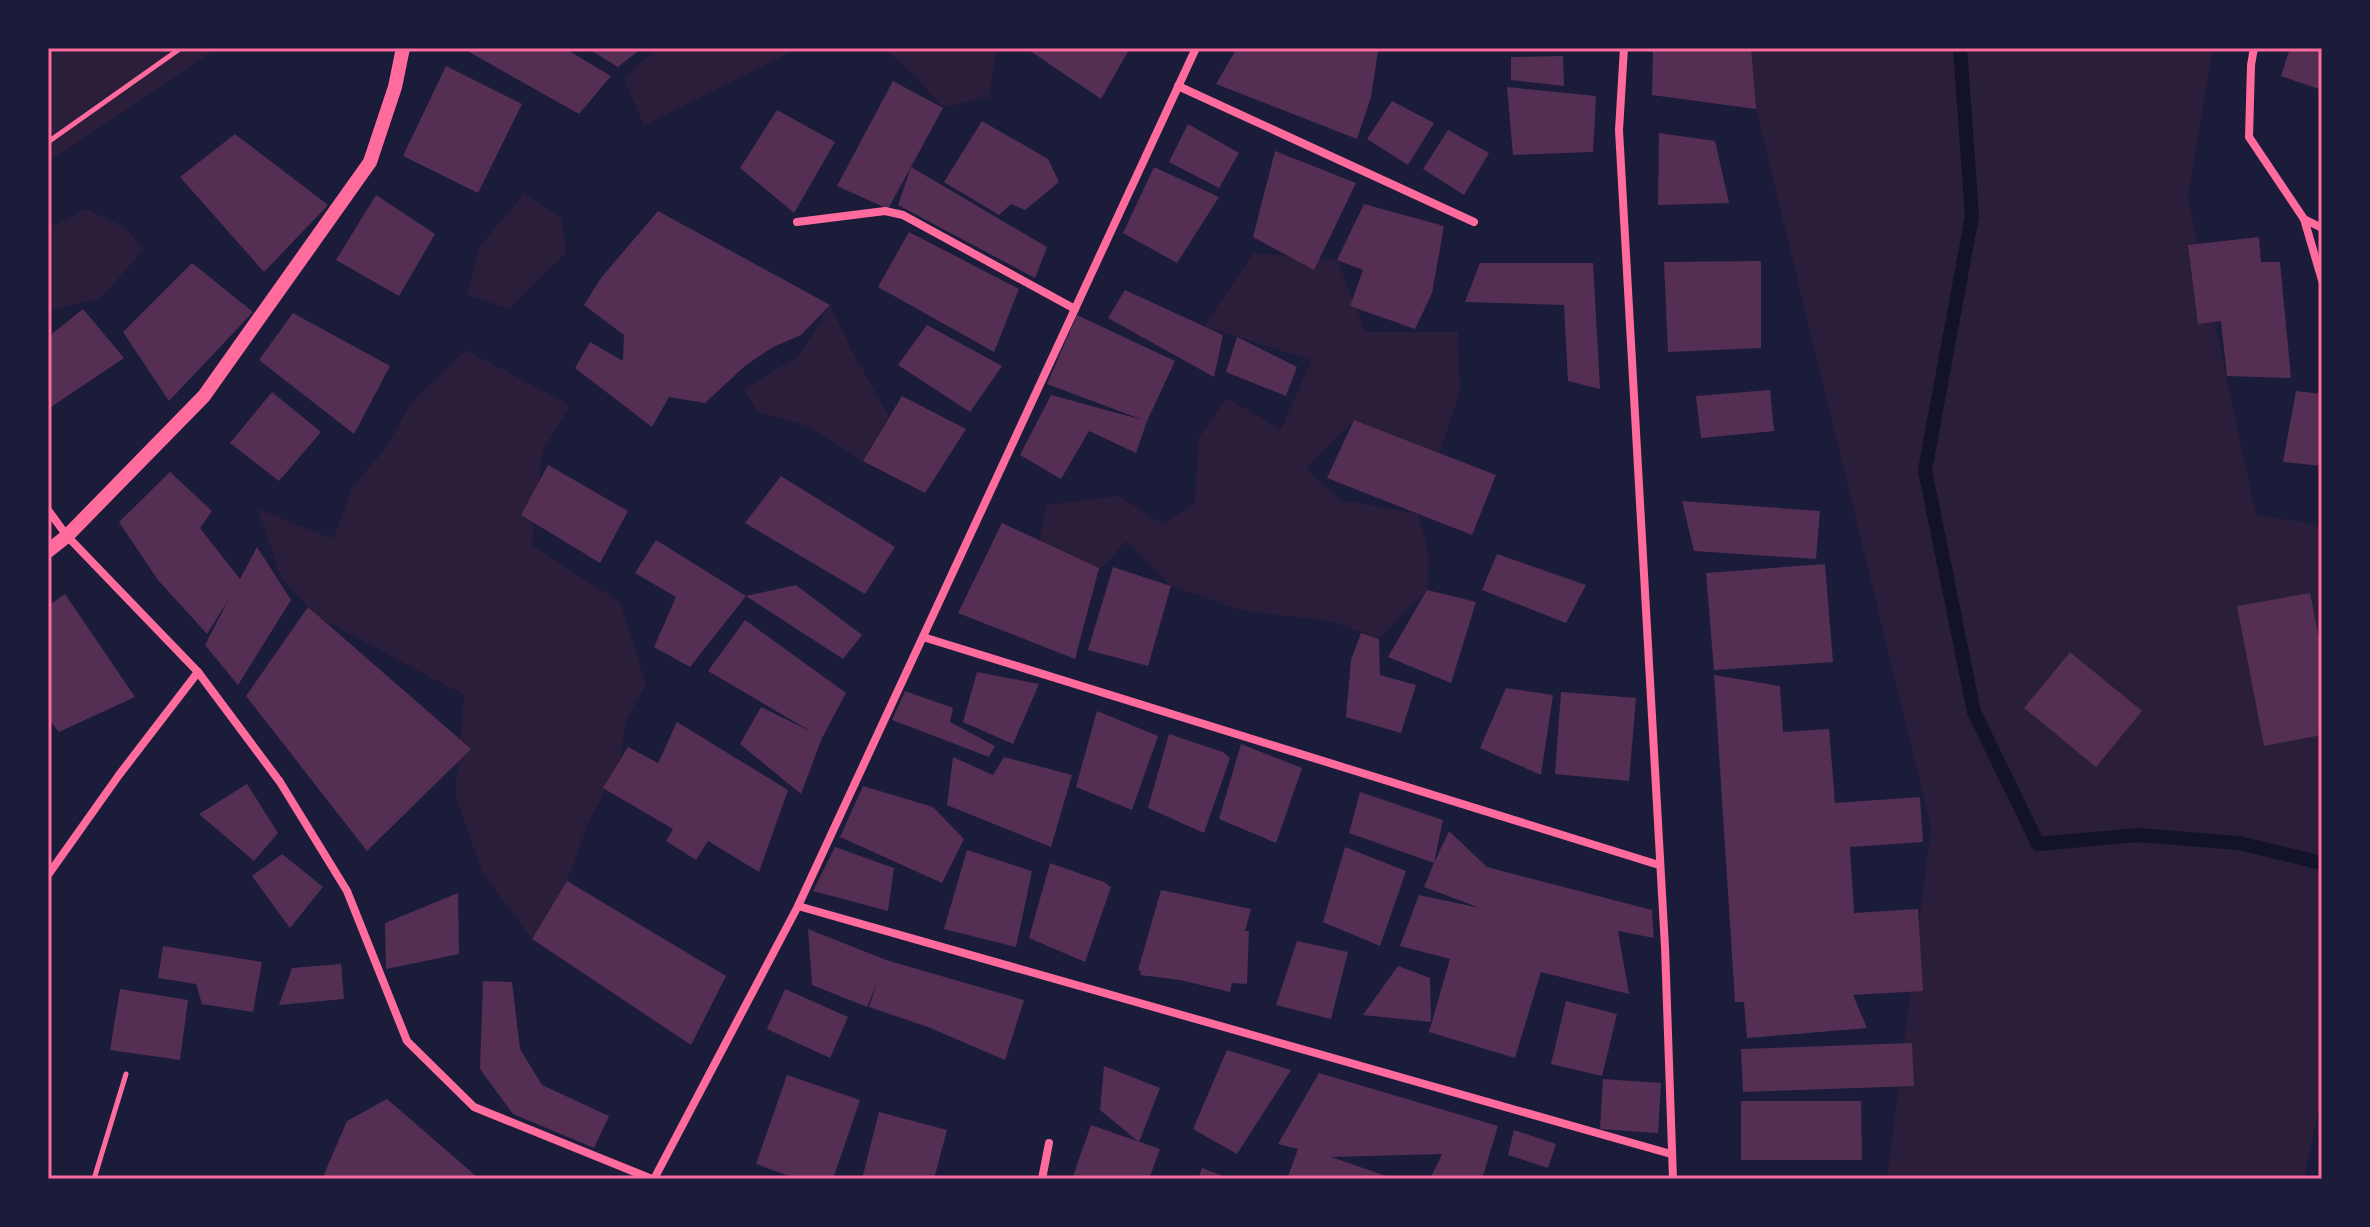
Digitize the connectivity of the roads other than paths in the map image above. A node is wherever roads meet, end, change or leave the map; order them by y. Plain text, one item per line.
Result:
1 (403, 48) edge
2 (1196, 48) edge
3 (1624, 48) edge
4 (2254, 48) edge
5 (1178, 86) junction
6 (2304, 219) junction
7 (797, 222) dead end
8 (1474, 222) dead end
9 (2322, 228) edge
10 (2322, 280) edge
11 (1075, 309) junction
12 (48, 510) edge
13 (67, 536) junction
14 (48, 551) edge
15 (923, 637) junction
16 (198, 672) junction
17 (1659, 865) junction
18 (48, 875) edge
19 (798, 906) junction
20 (1049, 1143) dead end
21 (1671, 1154) junction
22 (653, 1179) edge
23 (1042, 1179) edge
24 (1673, 1179) edge

1 - 13 street
2 - 5 street
3 - 17 street
4 - 6 street
5 - 8 street
5 - 11 street
6 - 9 street
6 - 10 street
7 - 11 street
11 - 15 street
12 - 13 street
13 - 14 street
13 - 16 street
15 - 17 street
15 - 19 street
16 - 18 street
16 - 22 street
17 - 21 street
19 - 21 street
19 - 22 street
20 - 23 street
21 - 24 street

